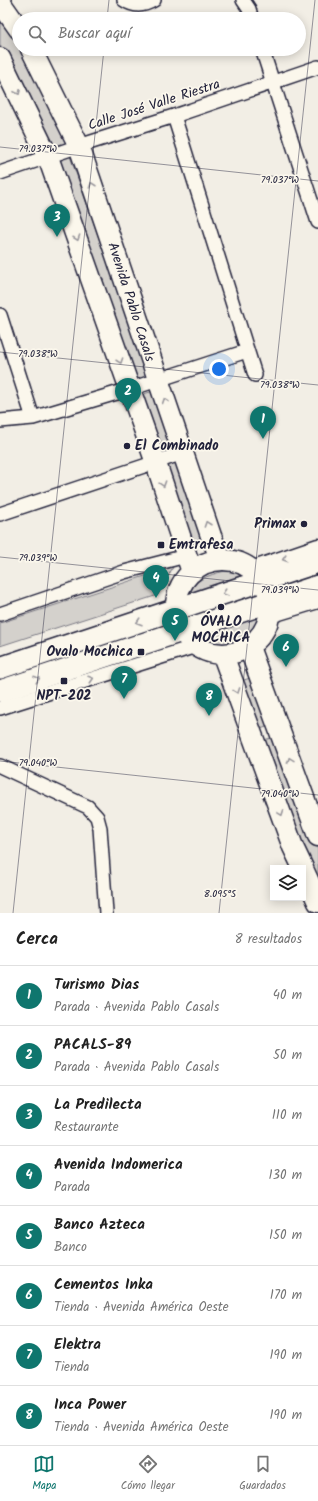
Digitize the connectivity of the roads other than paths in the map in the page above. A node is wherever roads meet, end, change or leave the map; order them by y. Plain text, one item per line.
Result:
1 (124, 0) edge
2 (154, 0) edge
3 (243, 0) edge
4 (0, 2) edge
5 (249, 12) edge
6 (12, 19) edge
7 (34, 56) edge
8 (264, 56) edge
9 (0, 58) edge
10 (318, 67) edge
11 (273, 83) junction
12 (174, 116) junction
13 (79, 146) junction
14 (48, 157) junction
15 (0, 173) edge
16 (312, 185) edge
17 (318, 222) edge
18 (0, 315) edge
19 (247, 351) junction
20 (255, 375) dead end
21 (158, 381) junction
22 (130, 389) junction
23 (33, 418) junction
24 (0, 421) edge
25 (182, 453) junction
26 (156, 462) junction
27 (0, 514) edge
28 (318, 547) edge
29 (221, 560) junction
30 (318, 562) edge
31 (189, 564) junction
32 (256, 575) junction
33 (318, 586) edge
34 (318, 600) edge
35 (269, 609) junction
36 (176, 610) junction
37 (0, 614) edge
38 (189, 638) junction
39 (249, 646) junction
40 (223, 655) junction
41 (0, 668) edge
42 (0, 691) edge
43 (0, 708) edge
44 (279, 729) junction
45 (254, 738) junction
46 (0, 766) edge
47 (318, 836) edge
48 (302, 865) edge
49 (306, 875) edge
50 (318, 902) edge
51 (106, 913) edge

1 - 2 street
3 - 5 street
4 - 6 main road
7 - 13 main road, Avenida Pablo Casals
8 - 11 street
9 -> 14 main road, Avenida Pablo Casals
10 - 11 street, Calle José Valle Riestra
11 - 12 street, Calle José Valle Riestra
11 - 16 street
12 - 13 street, Calle José Valle Riestra
12 - 19 street
13 - 14 street, Calle José Valle Riestra
21 -> 13 main road, Avenida Pablo Casals
14 - 15 street, Calle José Valle Riestra
14 -> 22 main road, Avenida Pablo Casals
16 - 17 street
18 - 23 street
19 - 20 street
19 - 21 street
21 - 22 street
25 -> 21 main road, Avenida Pablo Casals
22 - 23 street
22 - 26 main road, Avenida Pablo Casals
23 - 24 street
25 - 26 street
29 -> 25 main road, Avenida Pablo Casals
26 - 27 street
26 -> 31 main road, Avenida Pablo Casals
28 -> 32 street
29 - 31 main road
29 - 32 main road
30 - 32 highway
31 - 36 main road
31 - 37 street
32 - 35 main road
32 -> 36 highway
33 - 35 highway
34 - 35 street
35 - 38 highway
35 - 39 main road
36 - 38 main road
36 -> 41 highway
38 - 40 main road
42 -> 38 highway
43 -> 38 street
39 - 40 main road
39 - 44 main road
40 -> 45 main road
44 - 45 main road
47 -> 44 main road
45 -> 48 main road
46 - 51 street
49 - 50 main road

